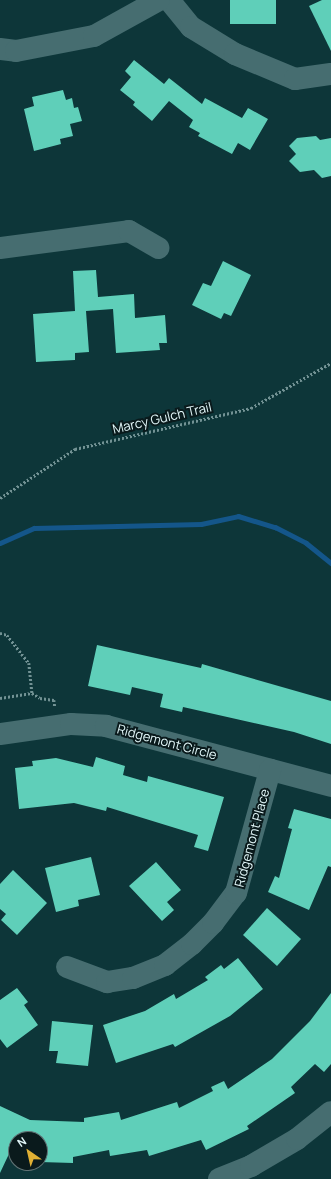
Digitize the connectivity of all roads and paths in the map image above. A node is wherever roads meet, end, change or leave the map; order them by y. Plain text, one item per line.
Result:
1 (159, 0) edge
2 (169, 0) edge
3 (0, 49) edge
4 (331, 74) edge
5 (0, 248) edge
6 (158, 248) dead end
7 (331, 363) edge
8 (0, 498) edge
9 (0, 633) edge
10 (32, 693) junction
11 (0, 698) edge
12 (55, 725) junction
13 (0, 734) edge
14 (270, 770) junction
15 (331, 786) edge
16 (67, 967) dead end
17 (331, 1112) edge
18 (219, 1179) edge

1 - 3 street
2 - 4 street
5 - 6 street
7 - 8 path, Marcy Gulch Trail
9 - 10 path
10 - 11 path
10 - 12 path
12 - 13 street, Ridgemont Circle
12 - 14 street, Ridgemont Circle
14 - 15 street, Ridgemont Circle
14 - 16 street, Ridgemont Place
17 - 18 street

